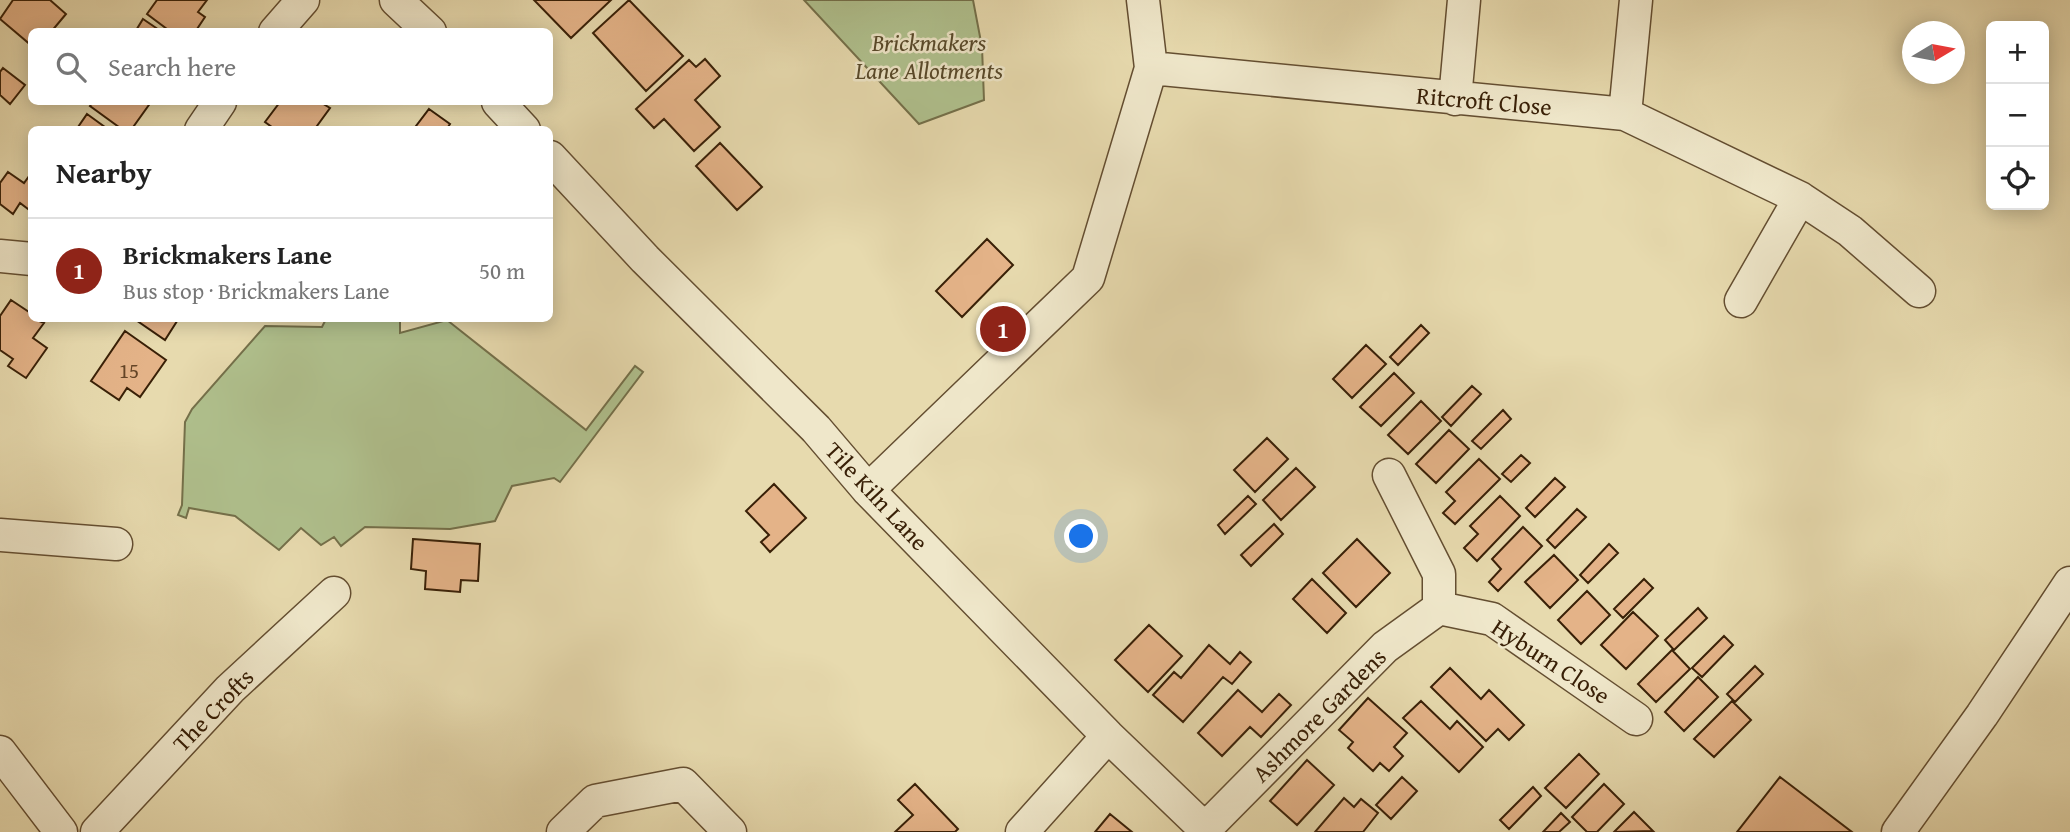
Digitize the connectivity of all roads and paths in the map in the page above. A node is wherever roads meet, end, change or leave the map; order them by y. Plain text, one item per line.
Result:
1 (303, 0) edge
2 (396, 0) edge
3 (1143, 0) edge
4 (1464, 0) edge
5 (1636, 0) edge
6 (278, 28) edge
7 (426, 28) edge
8 (1151, 68) junction
9 (1455, 99) junction
10 (218, 105) edge
11 (501, 105) edge
12 (1625, 114) junction
13 (204, 126) edge
14 (520, 126) edge
15 (553, 160) edge
16 (1800, 198) junction
17 (0, 257) edge
18 (28, 259) edge
19 (1919, 291) dead end
20 (1741, 301) dead end
21 (1389, 475) dead end
22 (868, 490) junction
23 (0, 535) edge
24 (116, 544) dead end
25 (2070, 583) edge
26 (334, 593) dead end
27 (1439, 608) junction
28 (1636, 719) dead end
29 (1108, 736) junction
30 (0, 752) edge
31 (1207, 831) edge
32 (61, 832) edge
33 (97, 832) edge
34 (563, 832) edge
35 (730, 832) edge
36 (1021, 832) edge
37 (1898, 832) edge

1 - 6 street
2 - 7 street
3 - 8 street
4 - 9 street
5 - 12 street
8 - 9 street, Ritcroft Close
8 - 22 street
9 - 12 street, Ritcroft Close
10 - 13 street
11 - 14 street
12 - 16 street, Ritcroft Close
15 - 22 street, Tile Kiln Lane
16 - 19 street, Ritcroft Close
16 - 20 street
17 - 18 street
21 - 27 street
22 - 29 street, Tile Kiln Lane
23 - 24 street
25 - 37 street
26 - 33 street, The Crofts
27 - 28 street, Hyburn Close
27 - 31 street, Ashmore Gardens
29 - 31 street, Tile Kiln Lane
29 - 36 street
30 - 32 street
34 - 35 street

